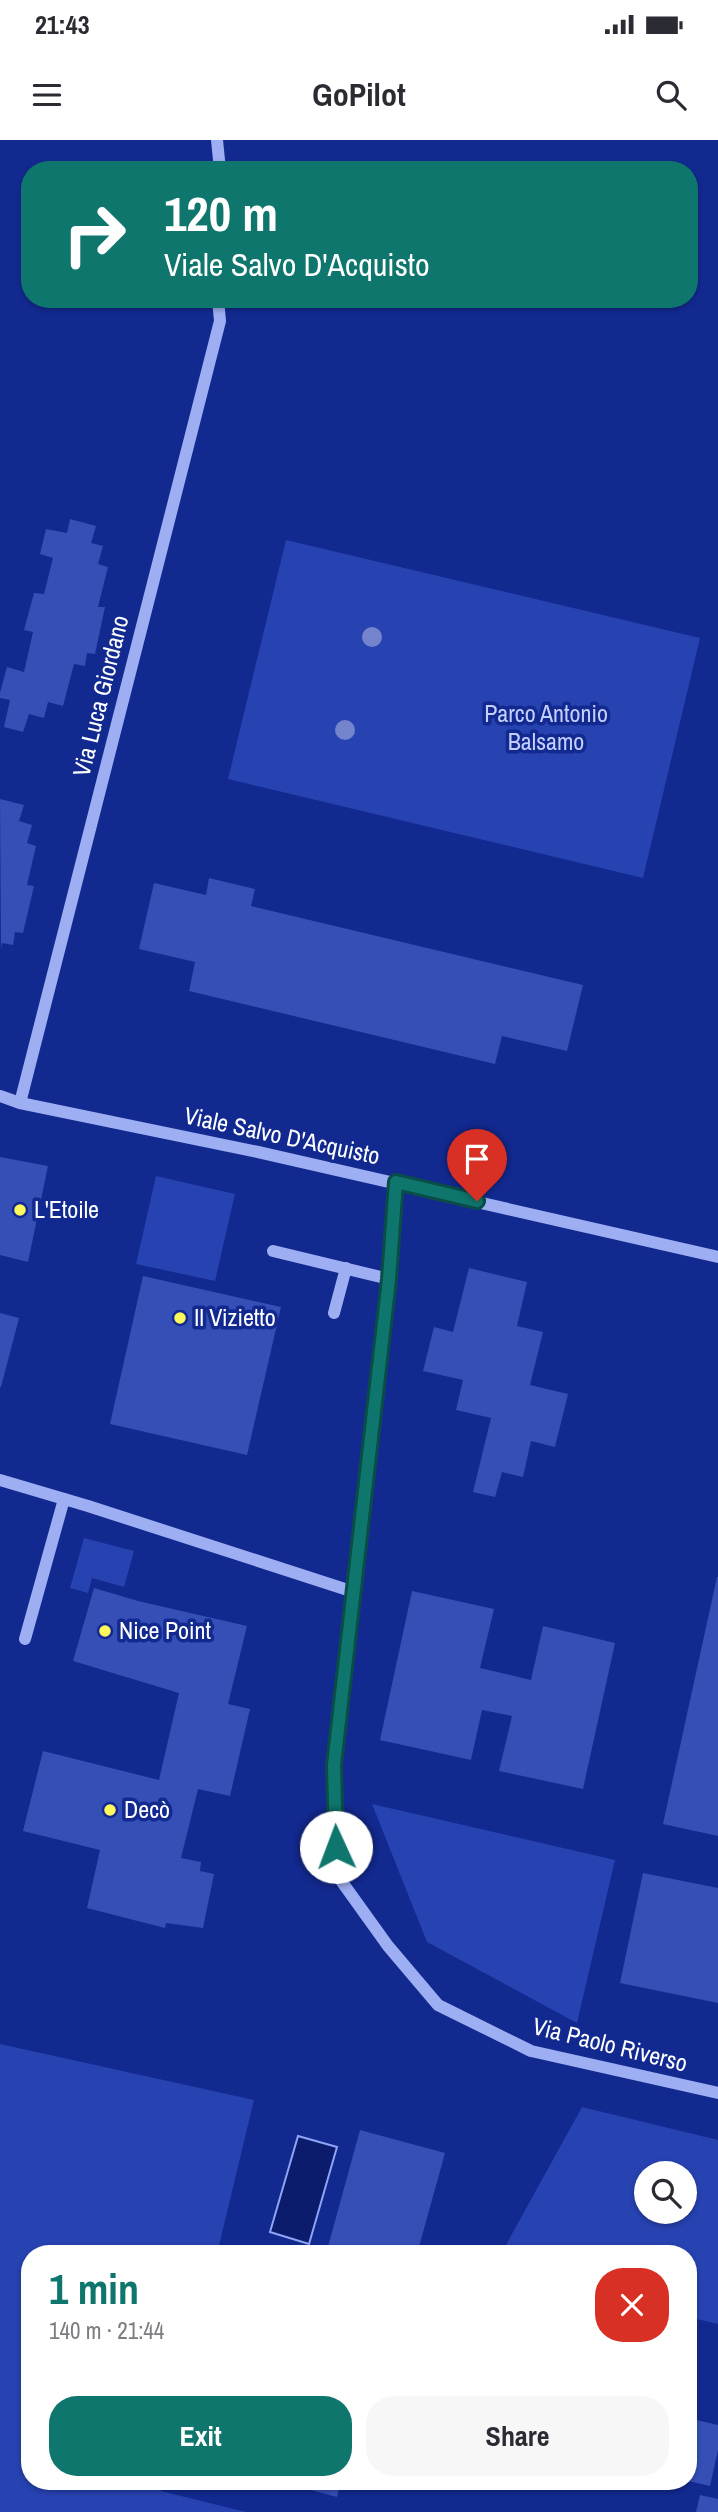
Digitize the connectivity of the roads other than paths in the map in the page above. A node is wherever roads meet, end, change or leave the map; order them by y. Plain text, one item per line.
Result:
1 (217, 140) edge
2 (219, 161) edge
3 (219, 308) edge
4 (0, 1096) edge
5 (20, 1103) junction
6 (396, 1182) junction
7 (273, 1251) dead end
8 (718, 1257) edge
9 (346, 1268) junction
10 (389, 1279) junction
11 (334, 1313) dead end
12 (0, 1480) edge
13 (64, 1499) junction
14 (354, 1592) junction
15 (25, 1639) dead end
16 (718, 2093) edge

1 - 2 street
3 - 5 street, Via Luca Giordano
4 - 5 street, Viale Salvo D'Acquisto
5 - 6 street, Viale Salvo D'Acquisto
6 - 8 street, Viale Salvo D'Acquisto
6 - 10 street, Via Paolo Riverso
7 - 9 street
9 - 10 street
9 - 11 street
10 - 14 street, Via Paolo Riverso
12 - 13 street
13 - 14 street
13 - 15 street
14 - 16 street, Via Paolo Riverso

